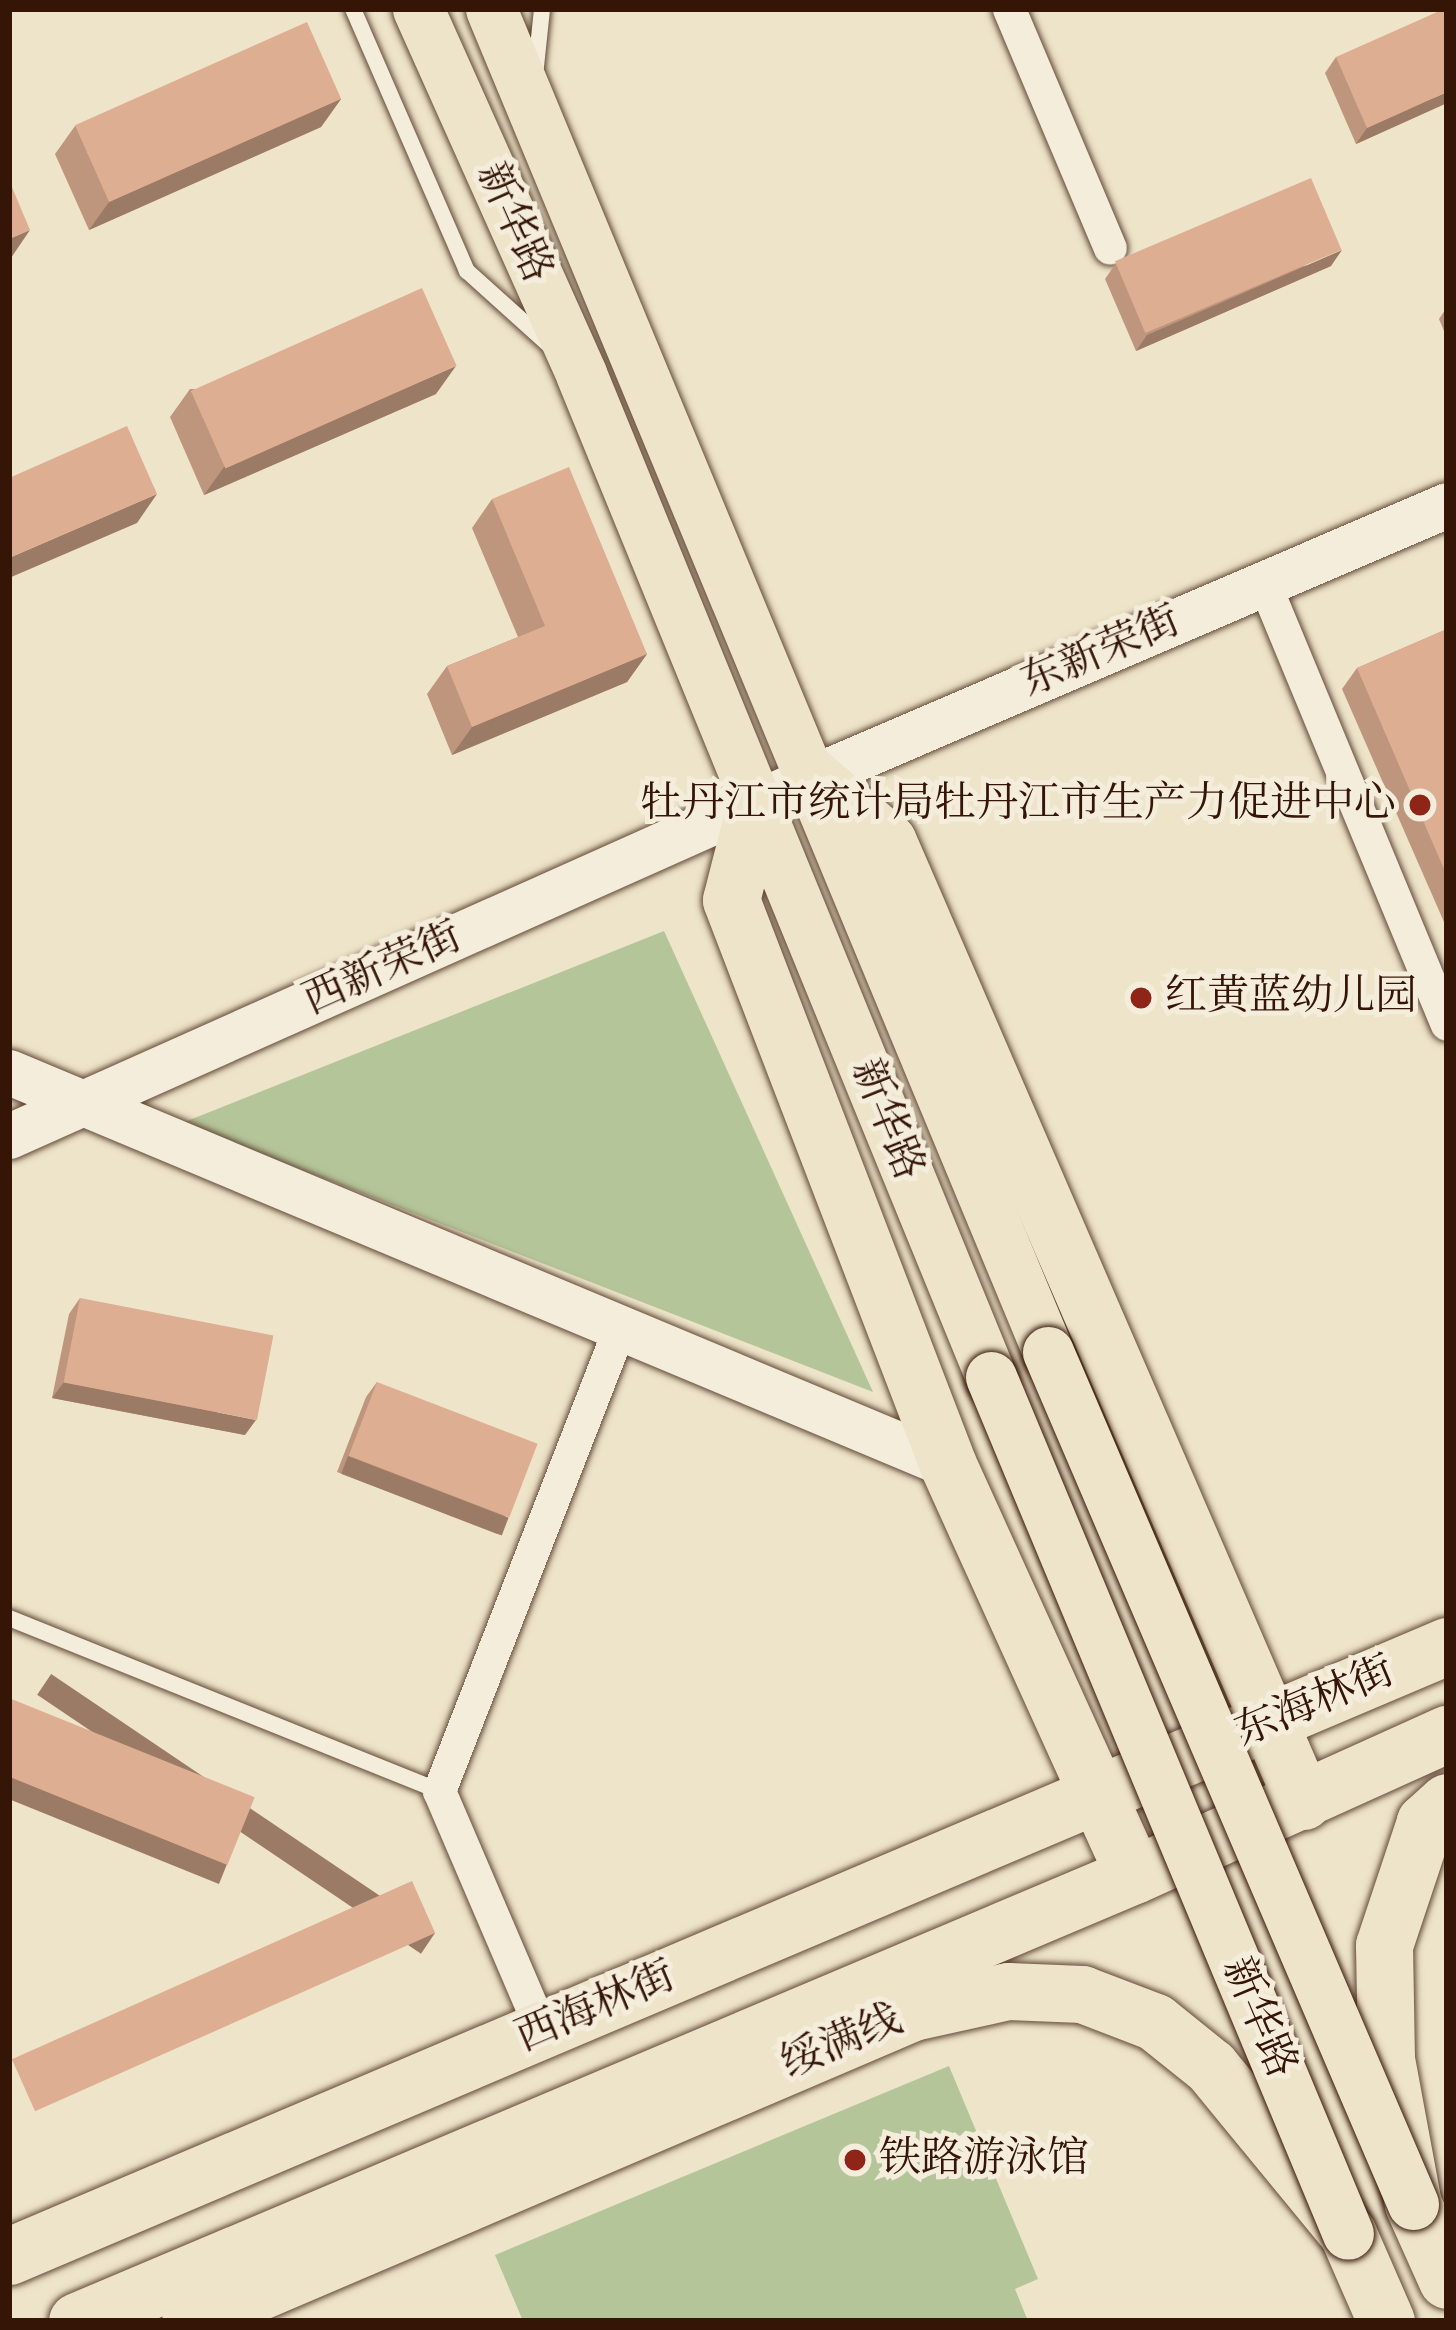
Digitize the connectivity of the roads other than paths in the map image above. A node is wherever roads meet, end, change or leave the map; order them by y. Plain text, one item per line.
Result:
1 (352, 9) edge
2 (418, 9) edge
3 (491, 9) edge
4 (542, 9) edge
5 (1009, 9) edge
6 (531, 101) junction
7 (1109, 248) dead end
8 (580, 374) junction
9 (1447, 505) edge
10 (1264, 583) junction
11 (812, 777) junction
12 (756, 802) junction
13 (1447, 1024) edge
14 (9, 1072) edge
15 (86, 1103) junction
16 (9, 1136) edge
17 (620, 1326) junction
18 (948, 1465) junction
19 (9, 1618) edge
20 (1447, 1646) edge
21 (1266, 1725) junction
22 (1447, 1734) edge
23 (1183, 1760) joint
24 (440, 1791) junction
25 (1097, 1796) junction
26 (1303, 1801) junction
27 (1447, 1802) edge
28 (1218, 1838) joint
29 (1134, 1875) junction
30 (542, 2031) junction
31 (1413, 2204) junction
32 (1348, 2234) junction
33 (9, 2257) edge
34 (1447, 2280) edge
35 (77, 2321) edge
36 (190, 2321) edge
37 (1386, 2321) edge

1 - 8 lane
2 - 8 main road, 新华路
3 - 6 main road, 新华路
4 - 6 lane
5 - 7 street
6 - 11 main road, 新华路
8 - 12 main road, 新华路
9 - 10 street, 东新荣街
10 - 11 street, 东新荣街
10 - 13 street
11 - 12 street, 东新荣街
11 - 21 highway
11 - 31 main road, 新华路, bridge
12 - 15 street, 西新荣街
12 - 18 highway
12 - 32 main road, 新华路, bridge
14 - 15 street
15 - 16 street, 西新荣街
15 - 17 street
17 - 18 street
17 - 24 street
18 - 25 highway
19 - 24 lane
20 - 21 highway, 东海林街
21 - 23 highway, 东海林街
21 - 26 highway
22 - 26 highway, 东海林街
23 - 25 highway, 西海林街
24 - 30 street
25 - 29 highway
25 - 30 highway, 西海林街
26 - 28 highway, 东海林街
27 - 31 highway, bridge
28 - 29 highway, 西海林街
29 - 35 highway, 西海林街
30 - 33 highway, 西海林街
31 - 34 highway
32 - 36 highway, 绥满线, bridge
32 - 37 highway, 绥满线

